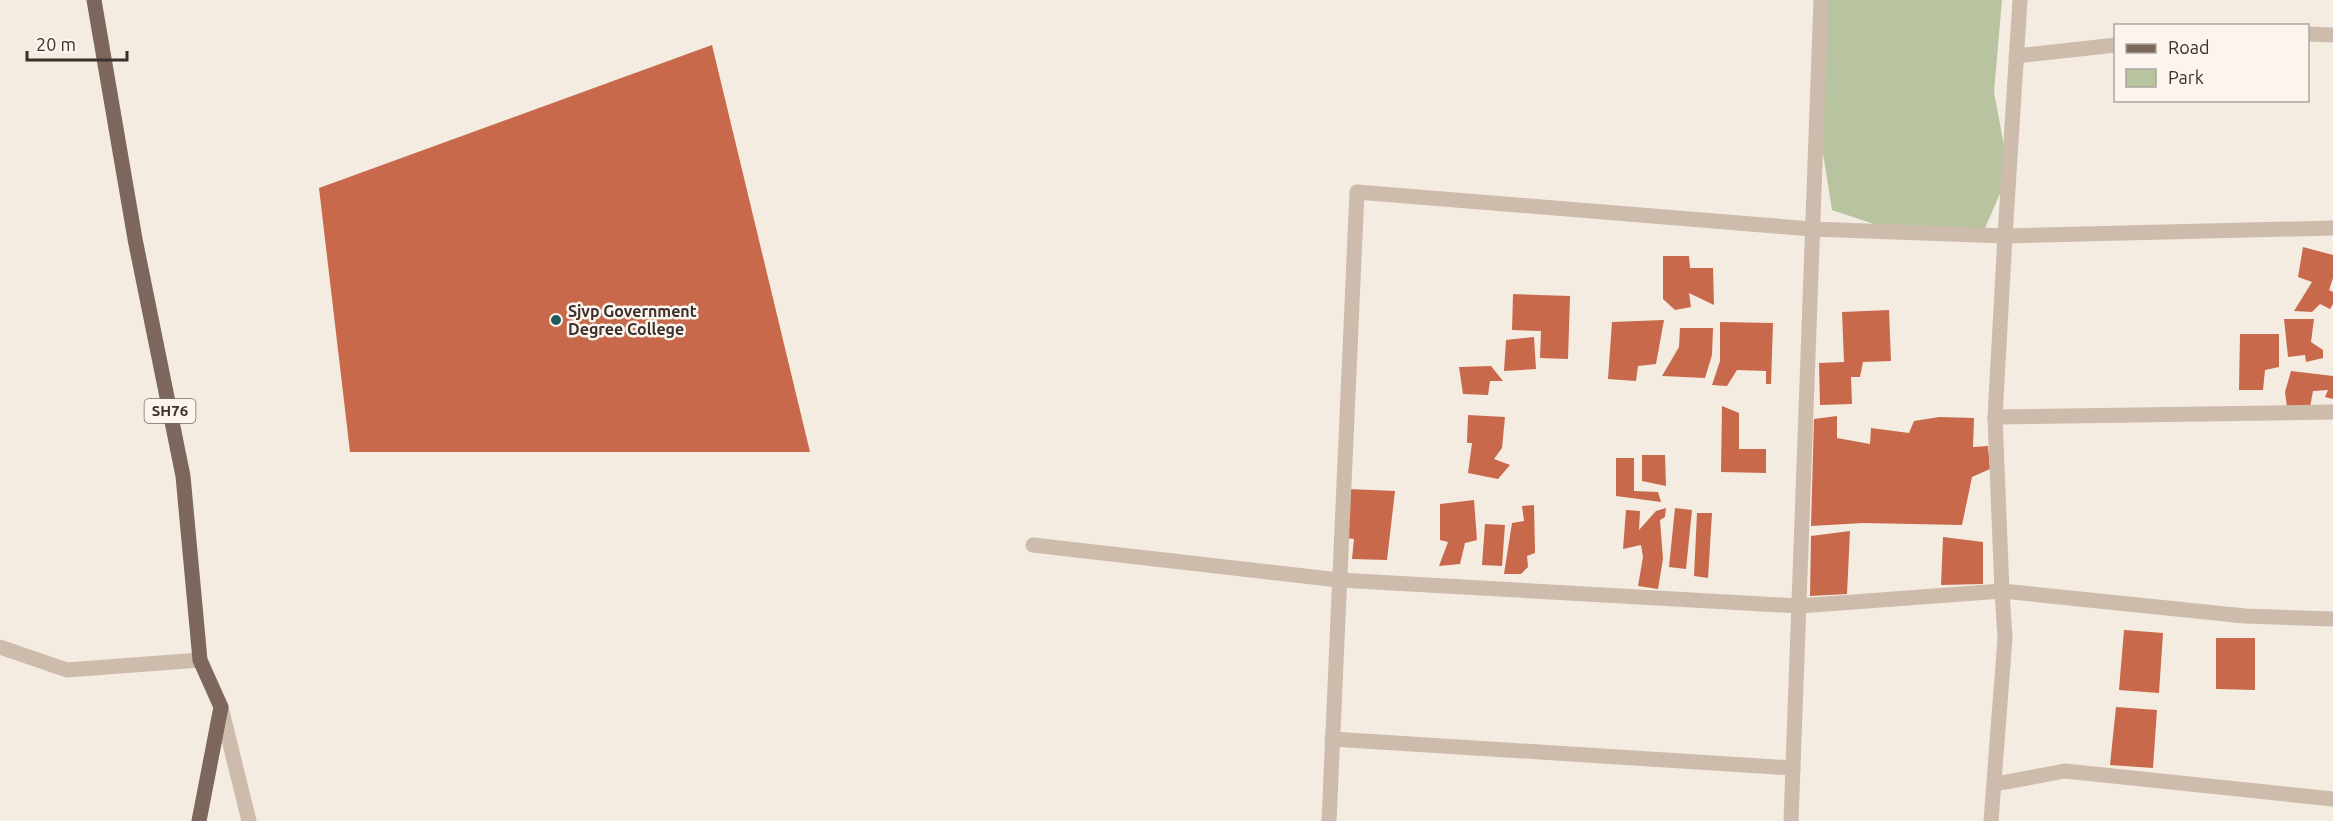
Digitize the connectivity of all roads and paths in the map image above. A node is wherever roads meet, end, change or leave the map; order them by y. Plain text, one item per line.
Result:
1 (94, 0) edge
2 (1821, 0) edge
3 (2020, 0) edge
4 (2309, 34) edge
5 (2333, 35) edge
6 (2114, 45) edge
7 (2016, 56) junction
8 (2333, 228) edge
9 (1812, 229) junction
10 (2005, 236) junction
11 (2333, 412) edge
12 (1995, 417) junction
13 (1033, 545) dead end
14 (1339, 580) junction
15 (2002, 591) junction
16 (1799, 606) junction
17 (2333, 619) edge
18 (0, 647) edge
19 (200, 660) junction
20 (221, 707) junction
21 (1332, 739) junction
22 (1793, 768) junction
23 (1995, 784) junction
24 (2333, 799) edge
25 (199, 821) edge
26 (249, 821) edge
27 (1329, 821) edge
28 (1791, 821) edge
29 (1991, 821) edge

1 - 19 main road, SH76
2 - 9 street
3 - 7 street
4 - 5 street
6 - 7 street
7 - 10 street
8 - 10 street
9 - 10 street
9 - 14 street
9 - 16 street
10 - 12 street
11 - 12 street
12 - 15 street
13 - 14 street
14 - 16 street
14 - 21 street
15 - 16 street
15 - 17 street
15 - 23 street
16 - 22 street
18 - 19 street
19 - 20 main road, SH76
20 - 25 main road
20 - 26 street
21 - 22 street
21 - 27 street
22 - 28 street
23 - 24 street
23 - 29 street

